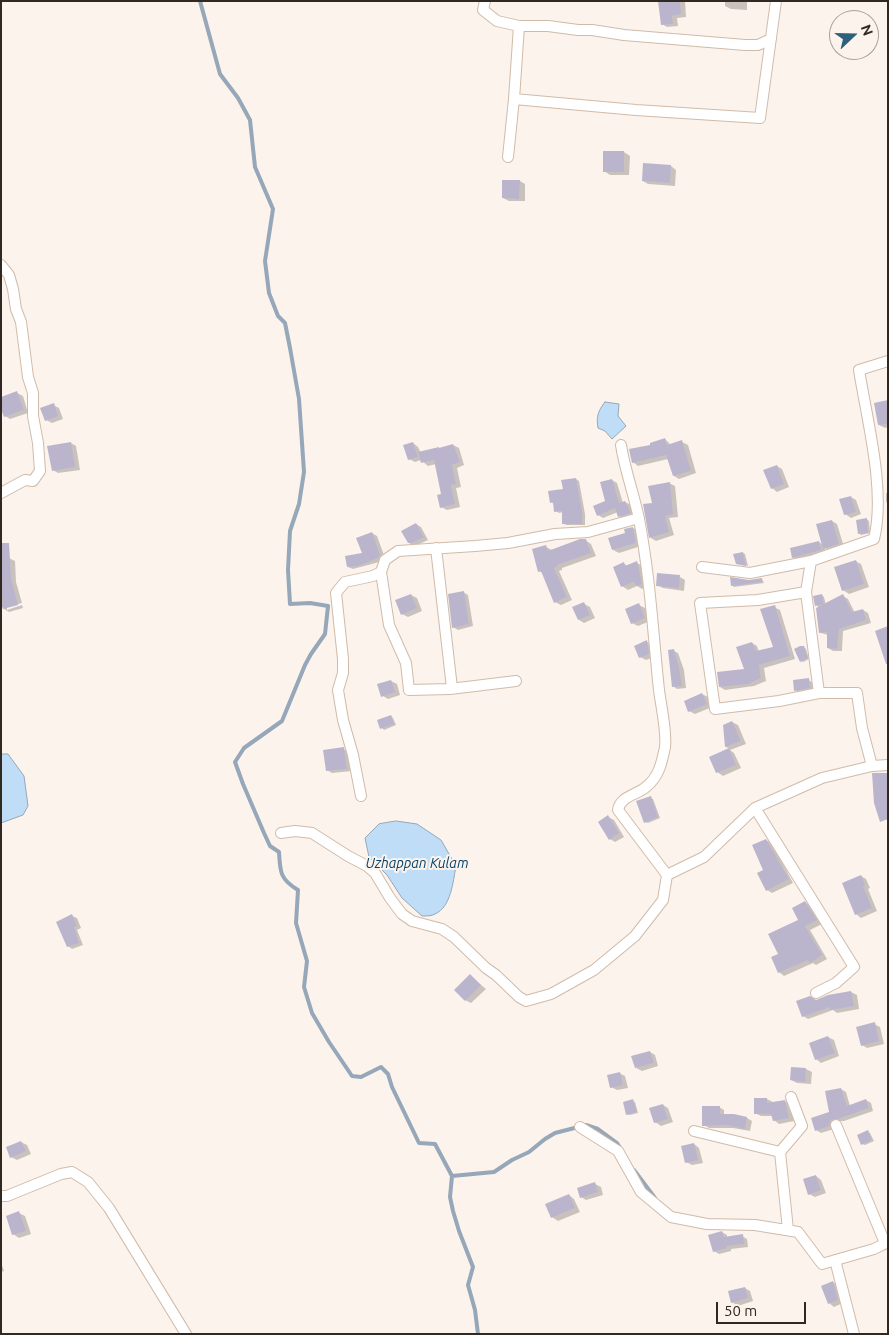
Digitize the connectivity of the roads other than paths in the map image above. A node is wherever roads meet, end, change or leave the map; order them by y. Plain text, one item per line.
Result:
1 (485, 1) edge
2 (776, 1) edge
3 (519, 26) junction
4 (771, 39) junction
5 (514, 99) junction
6 (508, 156) dead end
7 (1, 265) edge
8 (888, 361) edge
9 (621, 445) dead end
10 (1, 493) edge
11 (639, 518) junction
12 (436, 548) junction
13 (811, 561) junction
14 (702, 567) dead end
15 (381, 572) junction
16 (806, 592) junction
17 (516, 681) dead end
18 (452, 688) junction
19 (819, 692) junction
20 (888, 765) edge
21 (872, 766) junction
22 (361, 796) dead end
23 (755, 808) junction
24 (281, 833) dead end
25 (666, 875) junction
26 (816, 994) dead end
27 (790, 1096) dead end
28 (836, 1125) dead end
29 (580, 1127) dead end
30 (694, 1131) dead end
31 (780, 1152) junction
32 (1, 1196) edge
33 (788, 1230) junction
34 (886, 1243) edge
35 (835, 1260) junction
36 (186, 1334) edge
37 (854, 1334) edge

1 - 3 street
2 - 4 street
3 - 4 street
3 - 5 street
4 - 5 street
5 - 6 street
7 - 10 street
8 - 13 street
9 - 11 street
11 - 12 street
11 - 25 street
12 - 15 street
12 - 18 street
13 - 14 street
13 - 16 street
15 - 18 street
15 - 22 street
16 - 19 street
16 - 19 street
17 - 18 street
19 - 21 street
20 - 21 street
21 - 23 street
23 - 25 street
23 - 26 street
24 - 25 street
27 - 31 street
28 - 34 street
29 - 33 street
30 - 31 street
31 - 33 street
32 - 36 street
33 - 35 street
34 - 35 street
35 - 37 street

